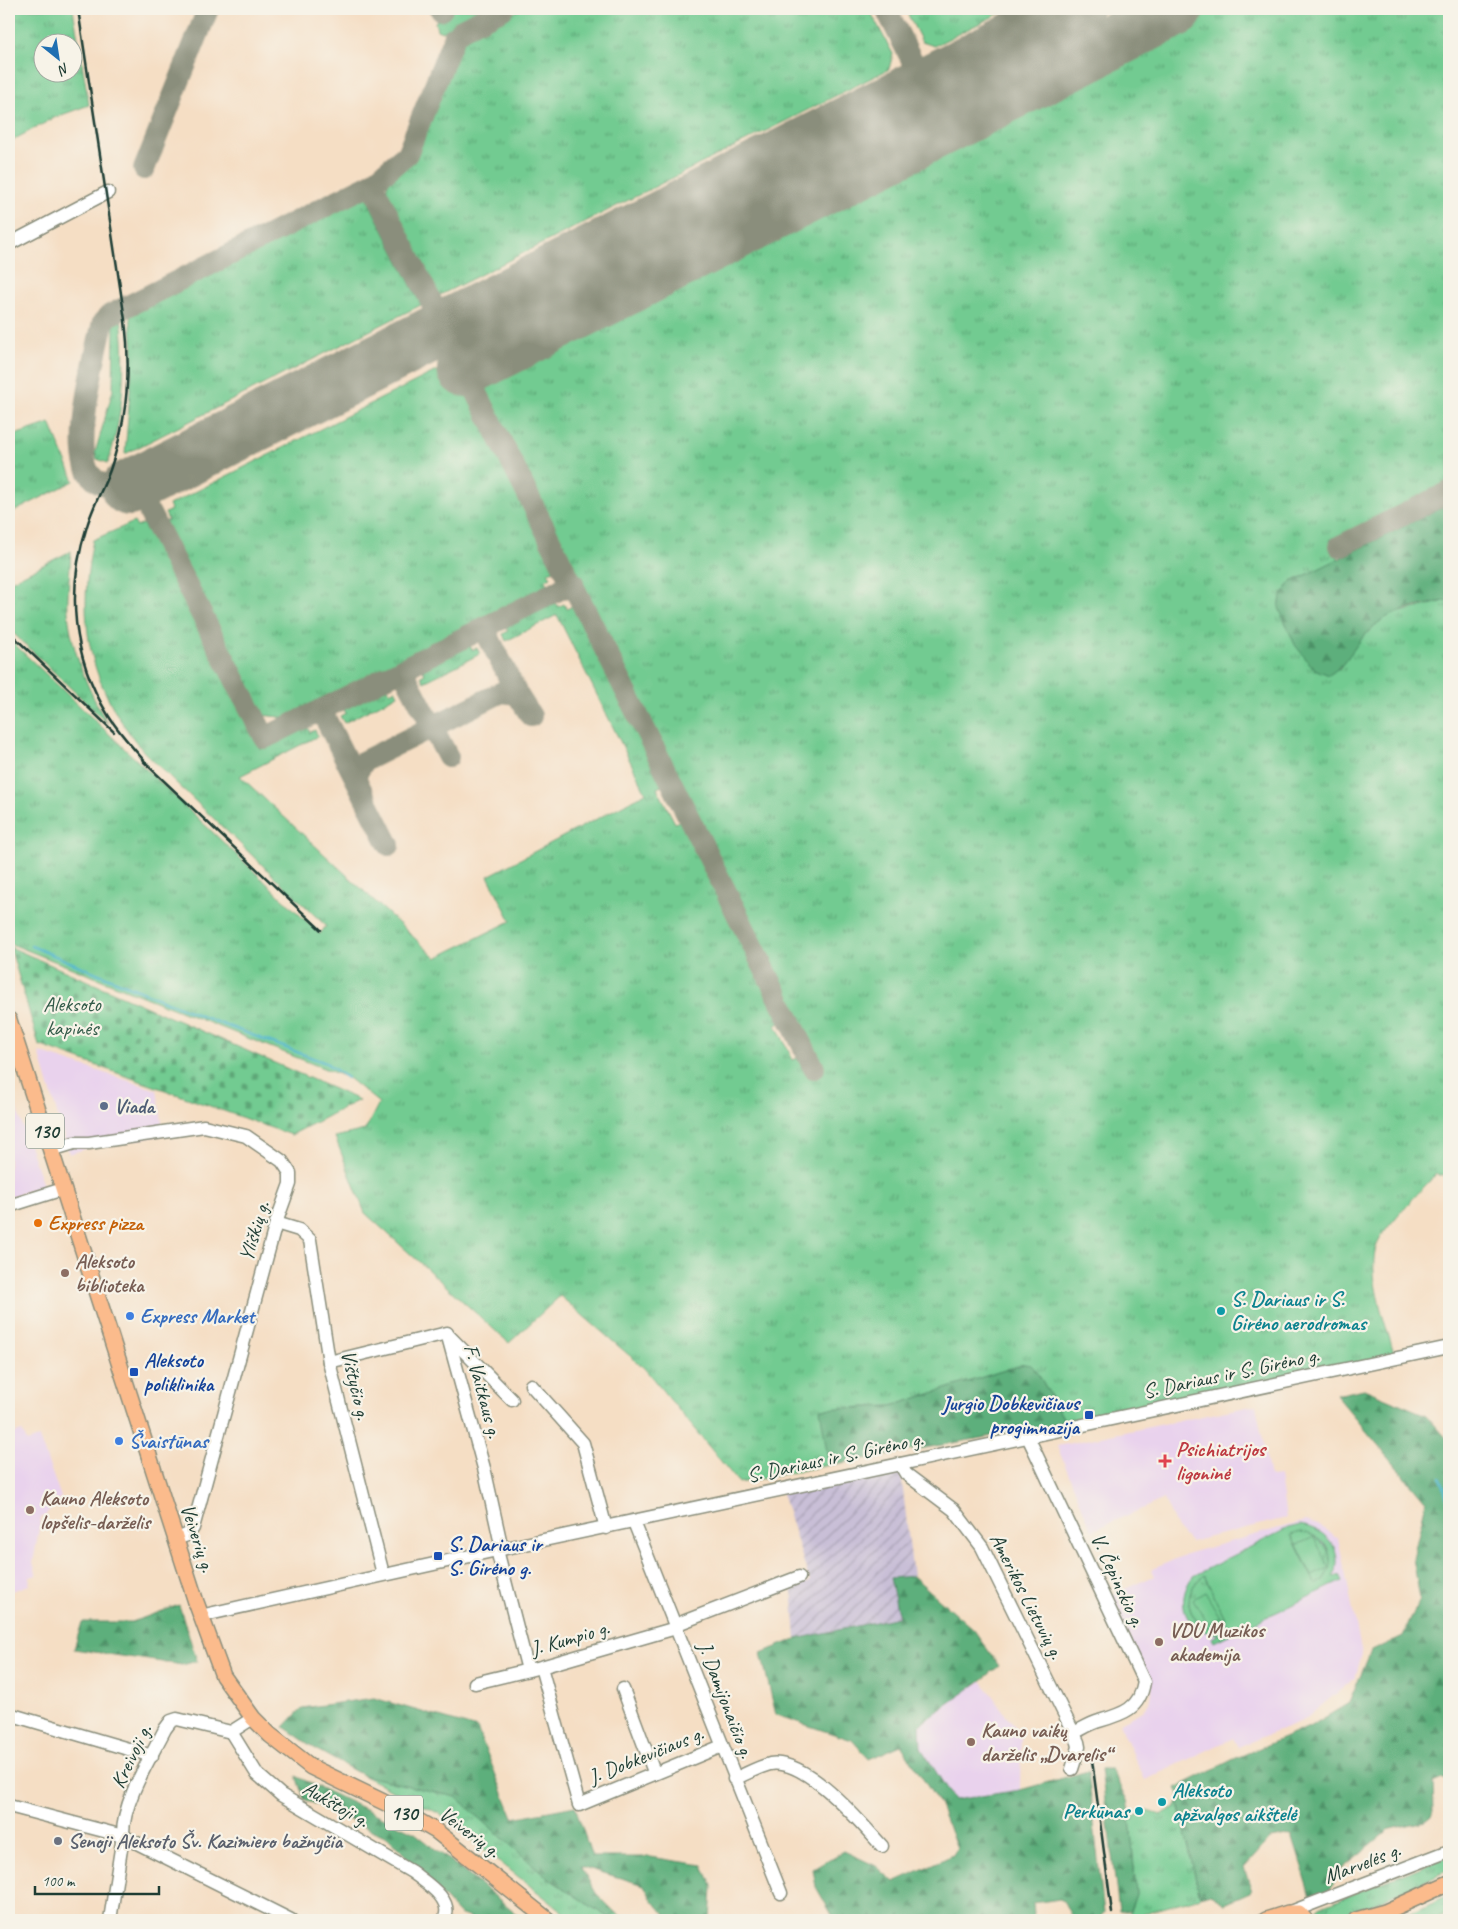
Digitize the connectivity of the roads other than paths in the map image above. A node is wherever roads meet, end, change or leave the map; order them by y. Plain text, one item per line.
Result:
1 (108, 192) dead end
2 (9, 244) edge
3 (9, 1020) edge
4 (51, 1150) junction
5 (63, 1189) junction
6 (9, 1206) edge
7 (276, 1223) junction
8 (447, 1334) junction
9 (1449, 1347) edge
10 (329, 1362) junction
11 (531, 1385) dead end
12 (512, 1400) dead end
13 (1028, 1437) junction
14 (900, 1464) junction
15 (634, 1522) junction
16 (606, 1528) junction
17 (176, 1539) junction
18 (500, 1549) junction
19 (383, 1574) junction
20 (799, 1577) dead end
21 (200, 1616) junction
22 (676, 1627) junction
23 (541, 1667) junction
24 (528, 1670) junction
25 (475, 1683) dead end
26 (623, 1689) dead end
27 (10, 1714) edge
28 (253, 1718) junction
29 (231, 1732) junction
30 (1074, 1732) junction
31 (722, 1746) junction
32 (152, 1756) junction
33 (1072, 1769) dead end
34 (654, 1772) junction
35 (734, 1779) junction
36 (9, 1806) edge
37 (123, 1836) junction
38 (882, 1846) dead end
39 (1449, 1851) edge
40 (1449, 1883) edge
41 (781, 1893) dead end
42 (1385, 1912) junction
43 (1288, 1913) junction
44 (1304, 1919) edge
45 (110, 1920) edge
46 (290, 1920) edge
47 (444, 1920) edge
48 (548, 1920) edge
49 (1266, 1920) edge
50 (1356, 1920) edge
51 (1371, 1920) edge

1 - 2 street
3 - 4 main road, Veiverių g. / 130
4 - 5 main road, Veiverių g. / 130
4 - 7 street, Yliškių g.
5 - 6 street
5 - 17 main road, Veiverių g. / 130
7 - 10 street, Vištyčio g.
7 - 17 street, Yliškių g.
8 - 10 street, F. Vaitkaus g.
8 - 12 street
8 - 18 street, F. Vaitkaus g.
9 - 13 street, S. Dariaus ir S. Girėno g.
10 - 19 street, Vištyčio g.
11 - 16 street
13 - 14 street, S. Dariaus ir S. Girėno g.
13 - 30 street, V. Čepinskio g.
14 - 15 street, S. Dariaus ir S. Girėno g.
14 - 30 street, Amerikos Lietuvių g.
15 - 16 street, S. Dariaus ir S. Girėno g.
15 - 22 street, J. Damijonaičio g.
16 - 18 street, S. Dariaus ir S. Girėno g.
17 - 21 main road, Veiverių g. / 130
18 - 19 street, S. Dariaus ir S. Girėno g.
18 - 24 street, F. Vaitkaus g.
19 - 21 street, S. Dariaus ir S. Girėno g.
20 - 22 street, J. Kumpio g.
21 - 28 main road, Veiverių g. / 130
22 - 23 street, J. Kumpio g.
22 - 31 street, J. Damijonaičio g.
23 - 24 street, J. Kumpio g.
23 - 34 street, J. Dobkevičiaus g.
24 - 25 street, J. Kumpio g.
26 - 34 street
27 - 32 street
28 - 29 street
28 - 48 main road, Veiverių g. / 130
29 - 32 street, Kreivoji g.
29 - 47 street, Aukštoji g.
30 - 33 street, Amerikos Lietuvių g.
31 - 34 street, J. Dobkevičiaus g.
31 - 35 street, J. Damijonaičio g.
32 - 37 street, Kreivoji g.
35 - 38 street
35 - 41 street, J. Damijonaičio g.
36 - 37 street
37 - 45 street, Kreivoji g.
37 - 46 street
39 - 43 street, Marvelės g.
40 - 42 main road
42 - 50 main road
42 - 51 main road
43 - 44 main road
43 - 49 main road

